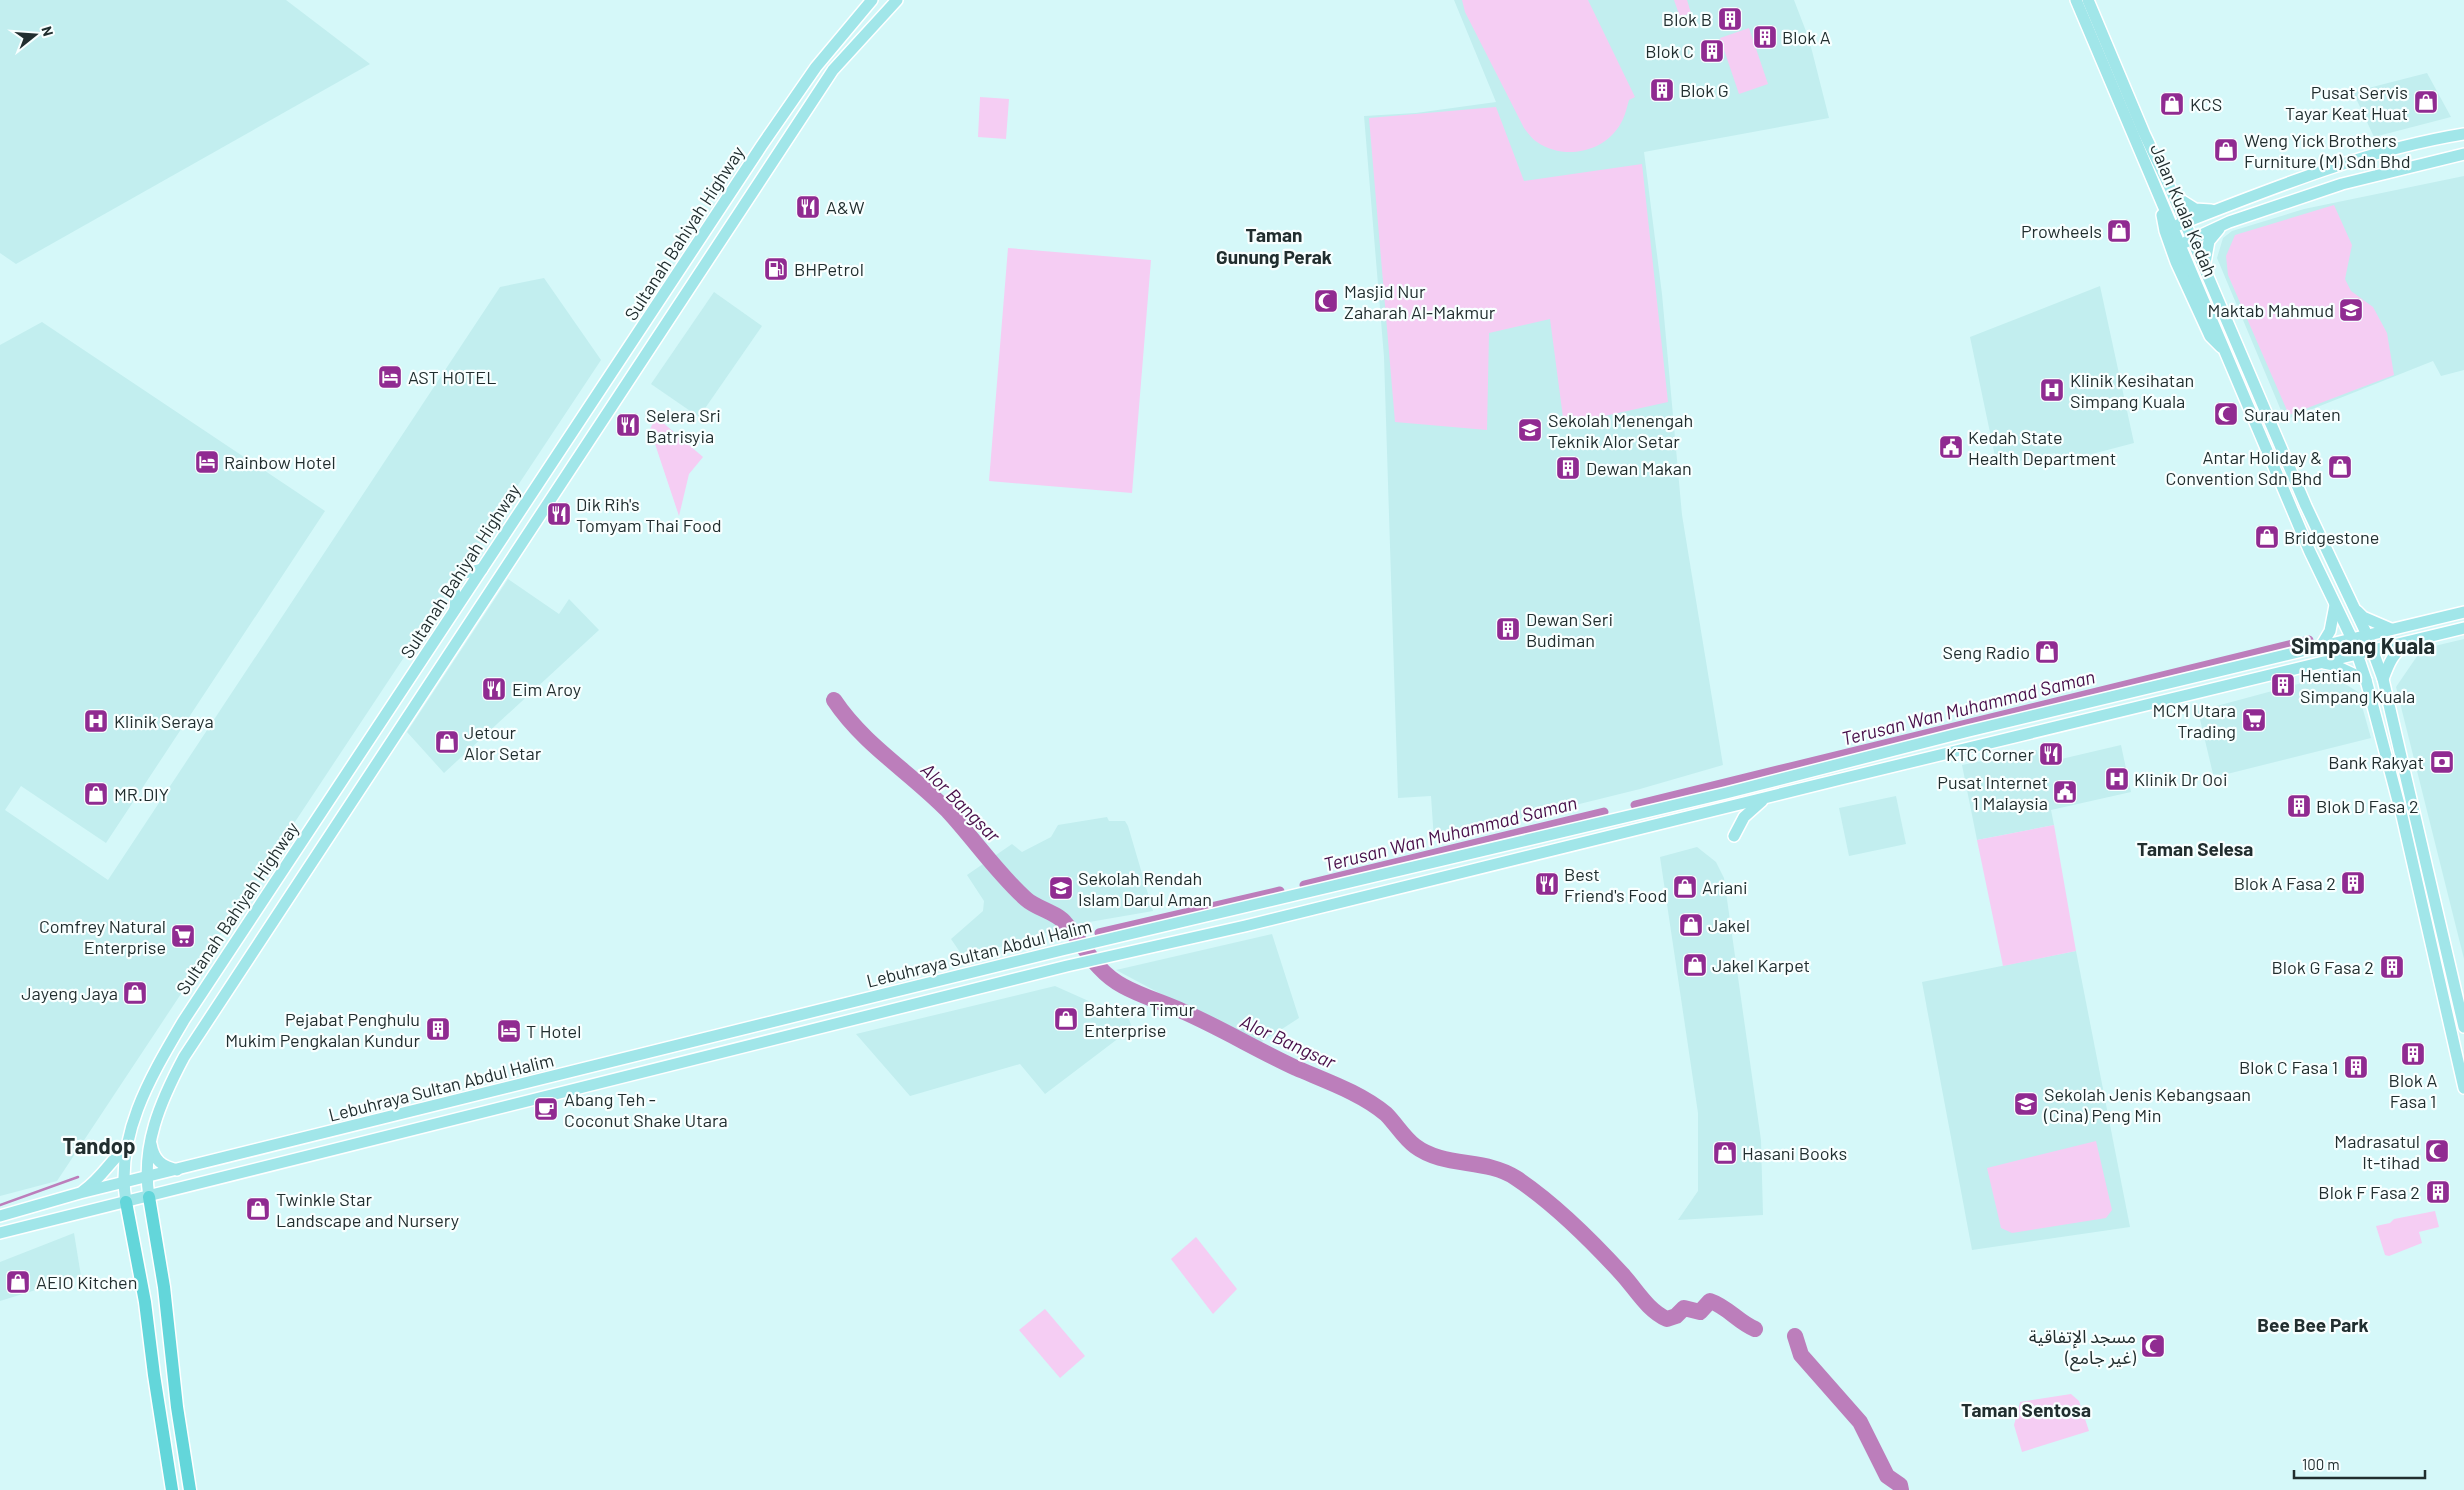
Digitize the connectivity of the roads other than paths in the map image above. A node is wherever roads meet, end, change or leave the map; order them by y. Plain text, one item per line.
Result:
1 (872, 0) edge
2 (897, 0) edge
3 (2076, 0) edge
4 (2088, 0) edge
5 (2464, 134) edge
6 (2464, 154) edge
7 (2171, 190) junction
8 (2159, 199) junction
9 (720, 209) junction
10 (2217, 210) junction
11 (736, 220) junction
12 (2185, 222) junction
13 (2229, 222) junction
14 (708, 227) junction
15 (2172, 227) junction
16 (724, 238) junction
17 (2192, 239) junction
18 (2179, 244) junction
19 (2205, 268) junction
20 (2226, 352) junction
21 (482, 569) junction
22 (461, 574) dead end
23 (453, 587) dead end
24 (2335, 605) junction
25 (2354, 608) junction
26 (2464, 612) edge
27 (453, 613) junction
28 (2464, 628) edge
29 (2391, 629) junction
30 (2368, 635) junction
31 (2352, 639) junction
32 (2411, 640) junction
33 (2321, 646) junction
34 (2373, 650) junction
35 (2357, 654) junction
36 (2322, 663) junction
37 (2383, 679) junction
38 (2366, 680) junction
39 (1766, 799) junction
40 (1734, 836) dead end
41 (2464, 1027) edge
42 (2463, 1085) edge
43 (150, 1141) junction
44 (127, 1146) junction
45 (178, 1170) junction
46 (146, 1178) junction
47 (123, 1183) junction
48 (80, 1193) junction
49 (149, 1197) junction
50 (126, 1202) junction
51 (0, 1216) edge
52 (0, 1233) edge
53 (172, 1490) edge
54 (190, 1490) edge

1 - 9 main road, Sultanah Bahiyah Highway
2 - 11 main road, Sultanah Bahiyah Highway
3 - 8 main road, Jalan Kuala Kedah
4 - 7 main road, Jalan Kuala Kedah
5 - 10 main road
6 - 13 main road
7 - 10 main road
7 - 12 main road, Jalan Kuala Kedah
8 - 15 main road, Jalan Kuala Kedah
8 - 20 main road
9 - 11 main road
9 - 14 main road, Sultanah Bahiyah Highway
10 - 12 main road
11 - 16 main road, Sultanah Bahiyah Highway
12 - 15 main road
12 - 17 main road, Jalan Kuala Kedah
13 - 17 main road
13 - 19 main road
14 - 16 main road
14 - 21 main road, Sultanah Bahiyah Highway
15 - 18 main road, Jalan Kuala Kedah
16 - 43 main road, Sultanah Bahiyah Highway
17 - 18 main road
17 - 19 main road, Jalan Kuala Kedah
18 - 20 main road, Jalan Kuala Kedah
19 - 25 main road, Jalan Kuala Kedah
20 - 24 main road, Jalan Kuala Kedah
21 - 22 main road
21 - 27 main road, Sultanah Bahiyah Highway
23 - 27 main road
24 - 31 main road, Jalan Kuala Kedah
24 - 33 main road
25 - 29 main road
25 - 30 main road, Jalan Kuala Kedah
26 - 29 main road, Lebuhraya Sultan Abdul Halim
27 - 44 main road, Sultanah Bahiyah Highway
28 - 32 main road, Lebuhraya Sultan Abdul Halim
29 - 30 main road, Lebuhraya Sultan Abdul Halim
30 - 31 main road, Lebuhraya Sultan Abdul Halim
30 - 34 main road, Jalan Kuala Kedah
31 - 33 main road, Lebuhraya Sultan Abdul Halim
31 - 35 main road, Jalan Kuala Kedah
32 - 34 main road, Lebuhraya Sultan Abdul Halim
32 - 37 main road
33 - 45 main road, Lebuhraya Sultan Abdul Halim
34 - 35 main road, Lebuhraya Sultan Abdul Halim
34 - 37 main road, Jalan Kuala Kedah
35 - 36 main road, Lebuhraya Sultan Abdul Halim
35 - 38 main road, Jalan Kuala Kedah
36 - 38 main road
36 - 39 main road, Lebuhraya Sultan Abdul Halim
37 - 41 main road, Jalan Kuala Kedah
38 - 42 main road, Jalan Kuala Kedah
39 - 40 main road
39 - 49 main road, Lebuhraya Sultan Abdul Halim
43 - 45 main road
43 - 46 main road, Sultanah Bahiyah Highway
44 - 47 main road, Sultanah Bahiyah Highway
44 - 48 main road
45 - 46 main road, Lebuhraya Sultan Abdul Halim
46 - 47 main road, Lebuhraya Sultan Abdul Halim
46 - 49 main road, Sultanah Bahiyah Highway
47 - 48 main road, Lebuhraya Sultan Abdul Halim
47 - 50 main road, Sultanah Bahiyah Highway
48 - 51 main road, Lebuhraya Sultan Abdul Halim
49 - 50 main road, Lebuhraya Sultan Abdul Halim
49 - 54 highway
50 - 52 main road, Lebuhraya Sultan Abdul Halim
50 - 53 highway

